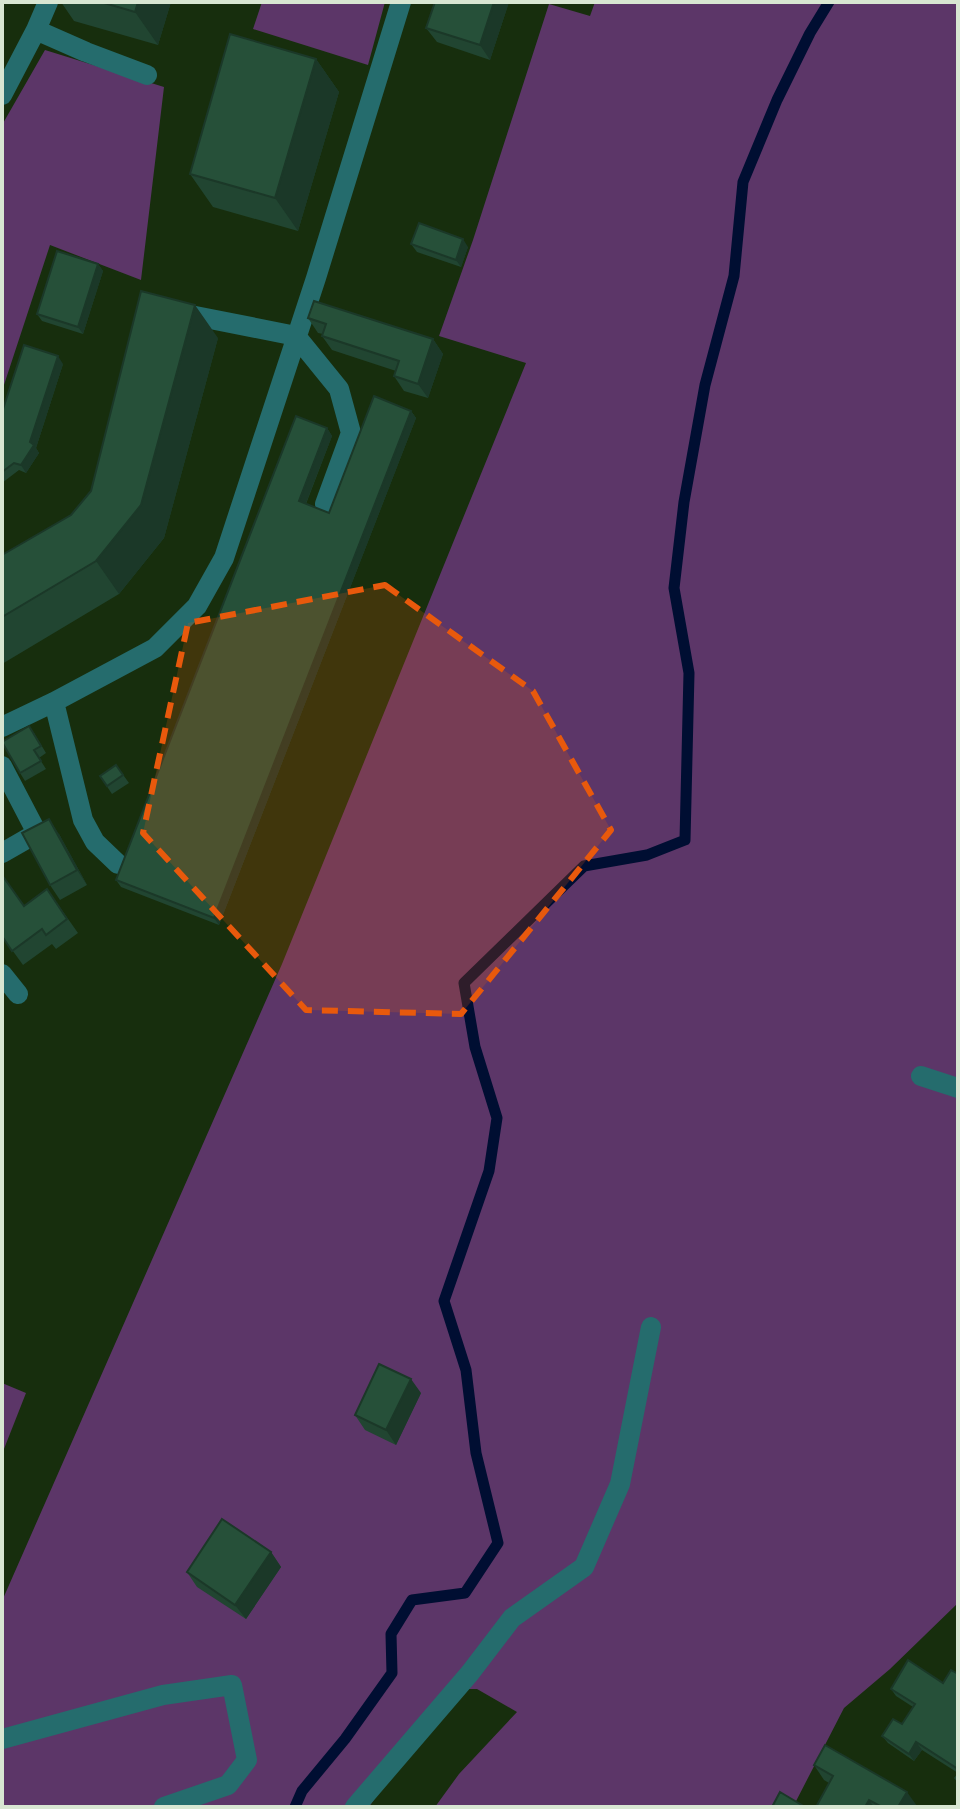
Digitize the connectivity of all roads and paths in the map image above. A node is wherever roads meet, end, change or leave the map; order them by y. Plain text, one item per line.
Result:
1 (48, 2) edge
2 (401, 2) edge
3 (36, 30) junction
4 (147, 75) dead end
5 (2, 95) edge
6 (165, 310) edge
7 (296, 336) junction
8 (325, 504) dead end
9 (54, 702) junction
10 (2, 727) edge
11 (2, 766) edge
12 (2, 853) edge
13 (118, 864) edge
14 (2, 974) edge
15 (18, 994) dead end
16 (921, 1076) dead end
17 (958, 1088) edge
18 (651, 1327) dead end
19 (2, 1739) edge
20 (164, 1807) edge
21 (355, 1807) edge

1 - 3 street
2 - 7 street
3 - 4 street
3 - 5 street
6 - 7 street
7 - 8 street
7 - 9 street
9 - 10 street
9 - 13 street
11 - 12 street
14 - 15 street
16 - 17 street
18 - 21 street
19 - 20 street

